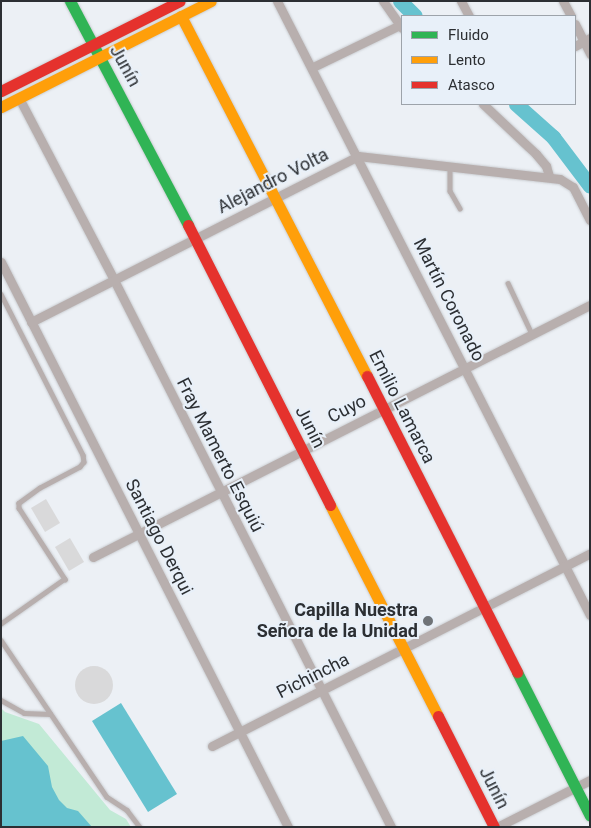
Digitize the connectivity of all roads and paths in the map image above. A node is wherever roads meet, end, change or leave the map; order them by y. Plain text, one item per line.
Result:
1 (70, 1) edge
2 (180, 1) edge
3 (211, 1) edge
4 (277, 1) edge
5 (383, 1) edge
6 (461, 1) edge
7 (563, 1) edge
8 (468, 15) edge
9 (570, 15) edge
10 (181, 16) junction
11 (401, 26) edge
12 (576, 26) edge
13 (583, 42) edge
14 (92, 45) junction
15 (590, 54) edge
16 (101, 57) junction
17 (312, 67) junction
18 (1, 91) edge
19 (19, 98) junction
20 (484, 105) edge
21 (1, 107) edge
22 (358, 156) junction
23 (450, 165) junction
24 (549, 176) junction
25 (276, 197) junction
26 (460, 208) dead end
27 (590, 220) edge
28 (195, 238) junction
29 (1, 262) edge
30 (114, 280) junction
31 (508, 284) dead end
32 (1, 294) edge
33 (590, 305) edge
34 (31, 322) junction
35 (532, 334) junction
36 (465, 368) junction
37 (384, 409) junction
38 (302, 450) junction
39 (220, 492) junction
40 (139, 533) junction
41 (590, 553) edge
42 (93, 557) dead end
43 (565, 565) junction
44 (484, 607) junction
45 (590, 615) edge
46 (1, 624) edge
47 (1, 640) edge
48 (403, 648) junction
49 (321, 690) junction
50 (1, 700) edge
51 (50, 714) junction
52 (240, 732) junction
53 (212, 746) dead end
54 (590, 780) edge
55 (575, 787) junction
56 (590, 816) edge
57 (140, 827) edge
58 (288, 827) edge
59 (391, 827) edge
60 (495, 827) edge

1 - 14 street, Junín
2 - 14 street
3 - 10 street
4 - 17 street, Martín Coronado
5 - 11 street
6 - 8 street
7 - 9 street
10 - 16 street
10 - 25 street, Emilio Lamarca
11 - 17 street
12 - 13 street
13 - 15 street
14 - 16 street, Junín
14 - 18 street
16 - 19 street
16 - 28 street, Junín
17 - 22 street, Martín Coronado
19 - 21 street
19 - 30 street, Fray Mamerto Esquiú
20 - 24 street
22 - 23 street
22 - 25 street, Alejandro Volta
22 - 36 street, Martín Coronado
23 - 24 street
23 - 26 lane
24 - 27 street
25 - 28 street, Alejandro Volta
25 - 37 street, Emilio Lamarca
28 - 30 street, Alejandro Volta
28 - 38 street, Junín
29 - 34 street, Santiago Derqui
30 - 34 street, Alejandro Volta
30 - 39 street, Fray Mamerto Esquiú
31 - 35 lane
32 - 46 lane
33 - 35 street, Cuyo
34 - 40 street, Santiago Derqui
35 - 36 street, Cuyo
36 - 37 street, Cuyo
36 - 43 street, Martín Coronado
37 - 38 street, Cuyo
37 - 44 street, Emilio Lamarca
38 - 39 street, Cuyo
38 - 48 street, Junín
39 - 40 street, Cuyo
39 - 49 street, Fray Mamerto Esquiú
40 - 42 street, Cuyo
40 - 52 street, Santiago Derqui
41 - 43 street, Pichincha
43 - 44 street, Pichincha
43 - 45 street, Martín Coronado
44 - 48 street, Pichincha
44 - 55 street, Emilio Lamarca
47 - 51 lane
48 - 49 street, Pichincha
48 - 60 street, Junín
49 - 52 street, Pichincha
49 - 59 street, Fray Mamerto Esquiú
50 - 51 lane
51 - 57 lane
52 - 53 street, Pichincha
52 - 58 street, Santiago Derqui
54 - 55 street
55 - 56 street, Emilio Lamarca
55 - 60 street

